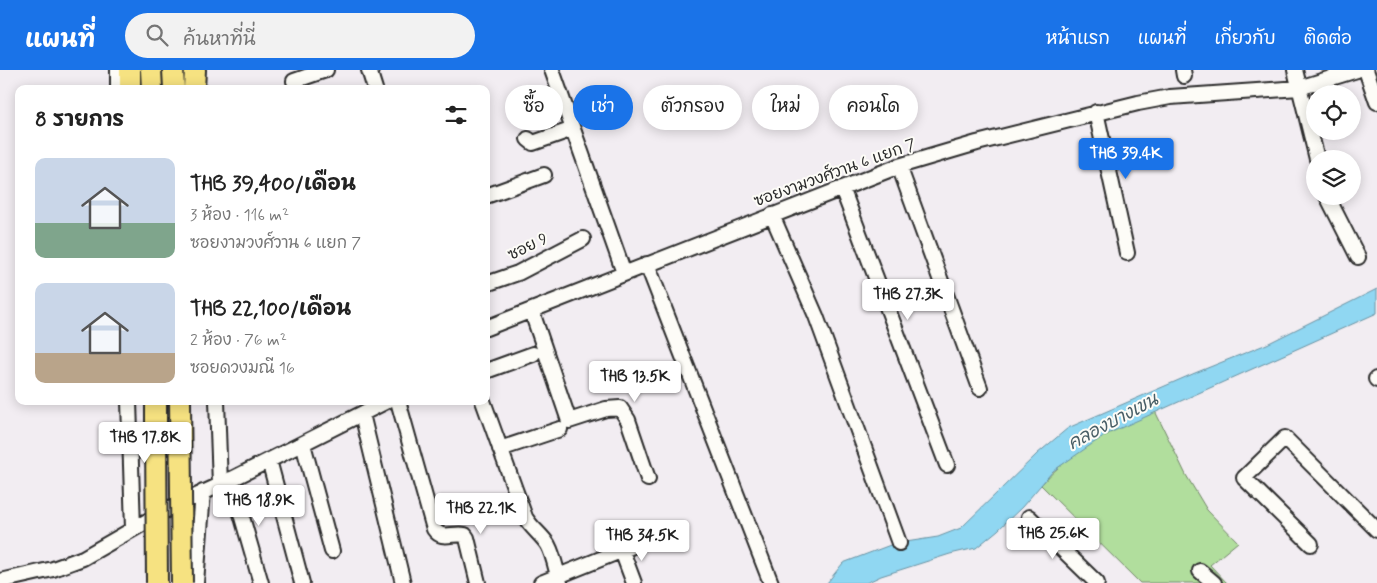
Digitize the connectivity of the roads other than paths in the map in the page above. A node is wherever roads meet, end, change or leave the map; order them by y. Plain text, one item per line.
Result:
1 (118, 70) edge
2 (130, 70) edge
3 (151, 70) edge
4 (173, 70) edge
5 (195, 70) edge
6 (326, 70) edge
7 (369, 70) edge
8 (552, 70) edge
9 (1295, 70) edge
10 (1356, 70) edge
11 (1366, 70) edge
12 (294, 81) dead end
13 (118, 85) edge
14 (130, 85) edge
15 (152, 85) edge
16 (174, 85) edge
17 (194, 85) edge
18 (374, 85) edge
19 (1299, 88) junction
20 (1377, 102) edge
21 (1096, 112) junction
22 (573, 130) junction
23 (528, 139) dead end
24 (1315, 150) edge
25 (899, 166) junction
26 (544, 175) dead end
27 (842, 188) junction
28 (490, 195) edge
29 (1332, 205) edge
30 (772, 215) junction
31 (583, 239) dead end
32 (1127, 253) dead end
33 (1358, 257) dead end
34 (648, 264) junction
35 (624, 273) junction
36 (490, 283) edge
37 (532, 312) junction
38 (490, 327) edge
39 (533, 354) dead end
40 (490, 370) edge
41 (980, 388) dead end
42 (128, 405) edge
43 (156, 405) edge
44 (180, 405) edge
45 (217, 405) edge
46 (379, 405) edge
47 (399, 405) edge
48 (484, 405) edge
49 (362, 414) junction
50 (560, 429) dead end
51 (303, 444) junction
52 (500, 449) junction
53 (269, 460) junction
54 (947, 465) dead end
55 (648, 479) dead end
56 (225, 482) junction
57 (202, 492) junction
58 (1029, 517) dead end
59 (133, 528) junction
60 (1377, 530) edge
61 (670, 531) dead end
62 (899, 543) dead end
63 (1311, 544) dead end
64 (332, 551) dead end
65 (622, 551) junction
66 (1200, 571) dead end
67 (22, 580) edge
68 (559, 580) edge
69 (0, 581) edge
70 (157, 583) edge
71 (182, 583) edge
72 (196, 583) edge
73 (260, 583) edge
74 (302, 583) edge
75 (403, 583) edge
76 (478, 583) edge
77 (541, 583) edge
78 (634, 583) edge
79 (771, 583) edge
80 (1097, 583) edge
81 (1214, 583) edge

1 - 13 street
2 - 14 highway
3 - 15 highway
4 - 16 highway
5 - 17 highway
6 - 12 street
7 - 18 street
8 - 22 street
9 - 19 street
10 - 19 street, ซอยงามวงศ์วาน 6 แยก 7
11 - 20 street
19 - 21 street, ซอยงามวงศ์วาน 6 แยก 7
19 - 24 street
21 - 25 street, ซอยงามวงศ์วาน 6 แยก 7
21 - 32 street
22 - 23 street
22 - 35 street
25 - 27 street, ซอยงามวงศ์วาน 6 แยก 7
25 - 41 street
26 - 28 street
27 - 30 street, ซอยงามวงศ์วาน 6 แยก 7
27 - 54 street
29 - 33 street
30 - 34 street, ซอยงามวงศ์วาน 6 แยก 7
30 - 62 street
31 - 36 street, ซอย 9
34 - 35 street, ซอยงามวงศ์วาน 6 แยก 7
34 - 79 street
35 - 37 street, ซอยงามวงศ์วาน 6 แยก 7
37 - 38 street, ซอยงามวงศ์วาน 6 แยก 7
37 - 55 street
39 - 40 street
42 - 59 street
43 - 70 highway, bridge
44 - 71 highway, bridge
45 - 56 street
46 - 49 street
47 - 76 street
48 - 52 street
49 - 51 street
49 - 75 street
50 - 52 street
51 - 53 street
51 - 64 street
52 - 68 street
53 - 56 street
53 - 74 street
56 - 57 street
56 - 73 street
57 - 59 street
57 - 72 street
58 - 80 street
59 - 67 street
60 - 63 street
61 - 65 street
65 - 68 street
65 - 78 street
66 - 81 street
67 - 69 street
68 - 77 street

